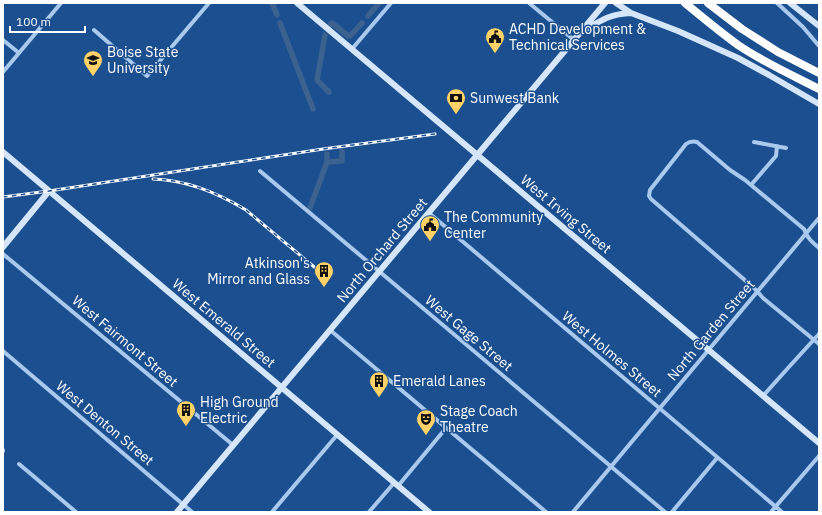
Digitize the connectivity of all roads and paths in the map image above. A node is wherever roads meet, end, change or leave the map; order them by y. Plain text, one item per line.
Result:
1 (61, 3) edge
2 (209, 3) edge
3 (297, 3) edge
4 (391, 3) edge
5 (529, 3) edge
6 (606, 3) edge
7 (616, 3) edge
8 (685, 3) edge
9 (708, 3) edge
10 (776, 3) edge
11 (791, 3) edge
12 (631, 13) junction
13 (819, 26) edge
14 (94, 30) dead end
15 (580, 33) junction
16 (3, 40) edge
17 (574, 40) junction
18 (819, 46) edge
19 (352, 49) junction
20 (19, 53) junction
21 (785, 56) junction
22 (819, 69) edge
23 (3, 72) edge
24 (819, 73) edge
25 (802, 80) junction
26 (819, 89) edge
27 (819, 93) edge
28 (819, 104) edge
29 (754, 142) dead end
30 (777, 146) junction
31 (786, 148) dead end
32 (3, 152) edge
33 (477, 155) junction
34 (260, 171) dead end
35 (751, 185) junction
36 (49, 191) junction
37 (429, 213) junction
38 (819, 218) edge
39 (805, 234) junction
40 (3, 247) edge
41 (819, 248) edge
42 (3, 254) edge
43 (380, 271) junction
44 (758, 291) junction
45 (330, 330) junction
46 (819, 334) edge
47 (814, 339) junction
48 (819, 344) edge
49 (709, 350) junction
50 (3, 351) edge
51 (282, 388) junction
52 (763, 396) junction
53 (659, 409) junction
54 (446, 428) junction
55 (338, 435) junction
56 (819, 443) edge
57 (233, 445) junction
58 (819, 456) edge
59 (718, 458) junction
60 (19, 464) dead end
61 (611, 467) junction
62 (396, 484) junction
63 (184, 504) junction
64 (776, 507) junction
65 (76, 512) edge
66 (177, 512) edge
67 (192, 512) edge
68 (272, 512) edge
69 (369, 512) edge
70 (429, 512) edge
71 (546, 512) edge
72 (573, 512) edge
73 (664, 512) edge
74 (672, 512) edge
75 (771, 512) edge
76 (782, 512) edge

1 - 20 street
2 - 14 street
3 - 19 street, West Irving Street
4 - 19 street
5 - 17 street
6 - 15 street, North Orchard Street
7 - 12 street
8 - 25 highway
9 - 21 highway
10 - 18 street
11 - 13 street
12 - 15 street
12 - 28 street
15 - 17 street, North Orchard Street
16 - 20 street
17 - 33 street, North Orchard Street
19 - 33 street, West Irving Street
20 - 23 street
21 - 22 highway
21 - 24 highway
25 - 26 highway
25 - 27 highway
29 - 30 street
30 - 31 street
30 - 35 street
32 - 36 street, West Emerald Street
33 - 37 street, North Orchard Street
33 - 49 street, West Irving Street
34 - 43 street, West Gage Street
35 - 39 street
35 - 44 street
36 - 40 street
36 - 51 street, West Emerald Street
37 - 43 street, North Orchard Street
37 - 53 street, West Holmes Street
38 - 39 street, North Garden Street
39 - 41 street
39 - 44 street, North Garden Street
42 - 57 street, West Fairmont Street
43 - 45 street, North Orchard Street
43 - 61 street, West Gage Street
44 - 47 street
44 - 49 street, North Garden Street
45 - 51 street, North Orchard Street
45 - 54 street
46 - 47 street
47 - 48 street
47 - 52 street
49 - 52 street, West Irving Street
49 - 53 street, North Garden Street
50 - 63 street, West Denton Street
51 - 55 street, West Emerald Street
51 - 57 street, North Orchard Street
52 - 56 street, West Irving Street
53 - 59 street, West Holmes Street
53 - 61 street, North Garden Street
54 - 62 street
54 - 71 street
55 - 62 street, West Emerald Street
55 - 68 street
57 - 63 street, North Orchard Street
58 - 64 street
59 - 64 street, West Holmes Street
59 - 74 street
60 - 65 street
61 - 72 street, North Garden Street
61 - 73 street, West Gage Street
62 - 69 street
62 - 70 street, West Emerald Street
63 - 66 street, North Orchard Street
63 - 67 street, West Denton Street
64 - 75 street
64 - 76 street, West Holmes Street

